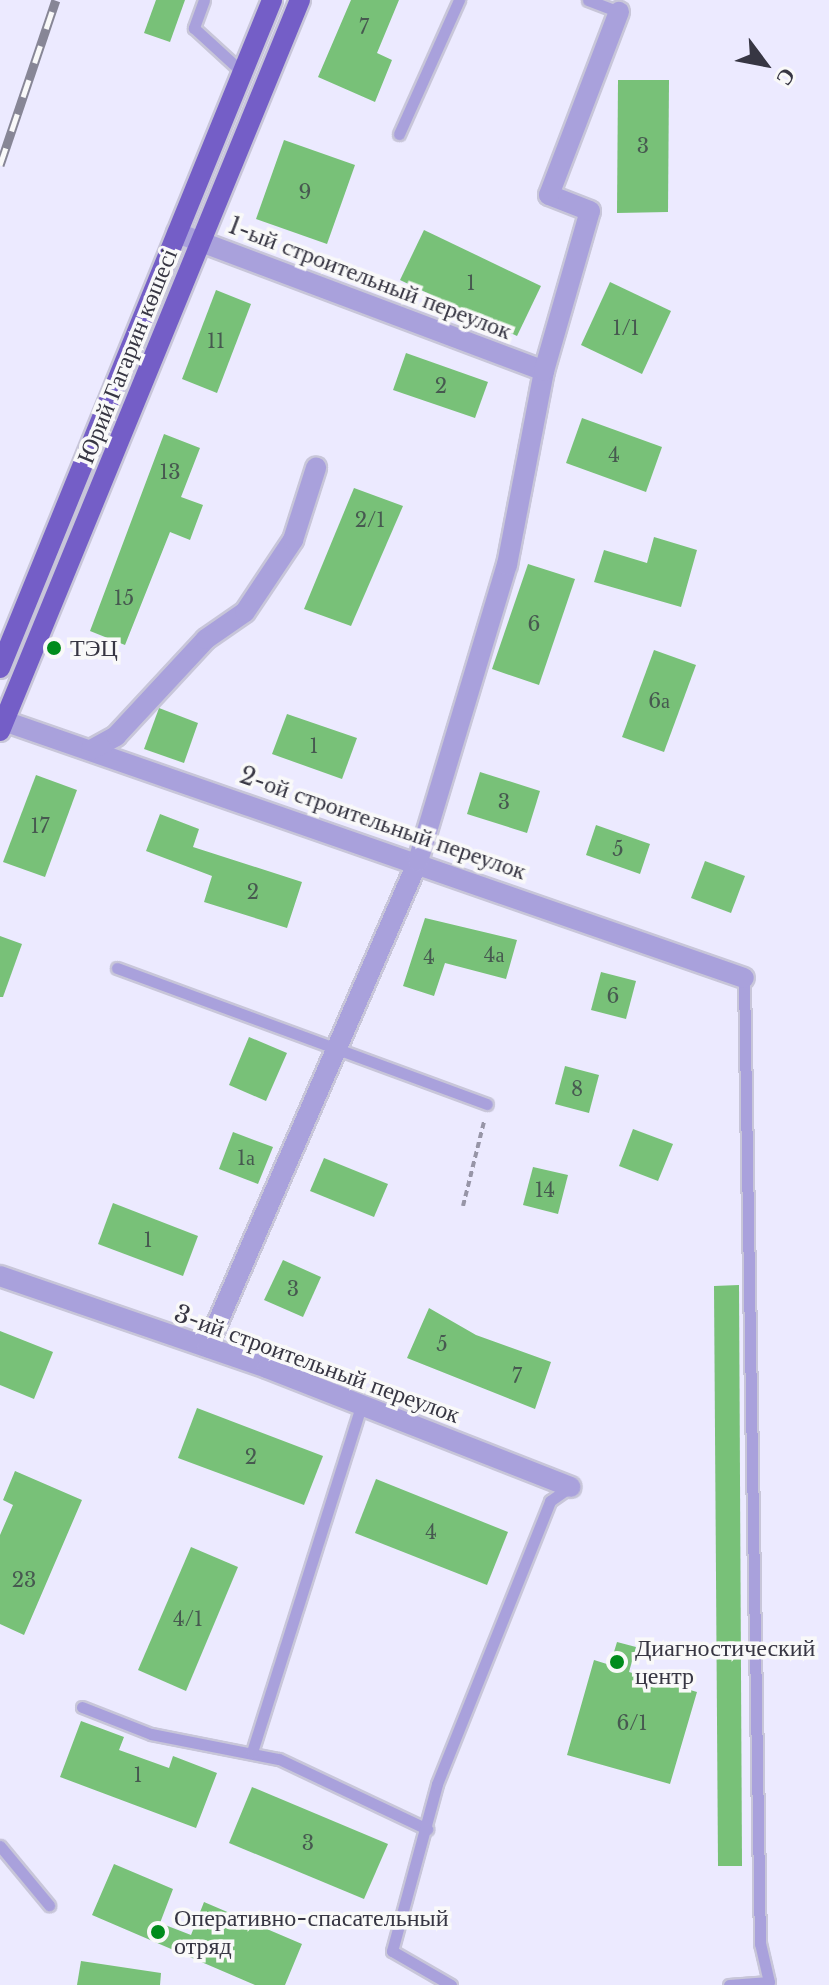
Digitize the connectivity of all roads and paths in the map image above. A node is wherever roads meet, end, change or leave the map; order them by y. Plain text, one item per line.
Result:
1 (204, 0) edge
2 (272, 0) edge
3 (300, 0) edge
4 (459, 0) edge
5 (588, 0) edge
6 (619, 12) joint
7 (242, 72) junction
8 (399, 134) dead end
9 (177, 233) junction
10 (202, 242) junction
11 (544, 371) junction
12 (316, 468) dead end
13 (0, 668) edge
14 (2, 726) edge
15 (91, 750) junction
16 (418, 861) junction
17 (117, 968) dead end
18 (744, 978) joint
19 (335, 1051) junction
20 (487, 1104) joint
21 (463, 1206) dead end
22 (0, 1276) edge
23 (207, 1347) junction
24 (361, 1407) junction
25 (570, 1487) joint
26 (82, 1707) dead end
27 (252, 1752) junction
28 (427, 1829) junction
29 (0, 1846) edge
30 (49, 1905) dead end
31 (770, 1984) edge
32 (451, 1985) edge
33 (729, 1985) edge

1 - 7 lane
2 - 7 main road, Юрий Гагарин көшесі
3 - 10 main road, Юрий Гагарин көшесі
4 - 8 lane
5 - 6 lane
6 - 11 street
7 - 9 main road, Юрий Гагарин көшесі
9 - 10 street, 1-ый строительный переулок
9 - 13 main road, Юрий Гагарин көшесі
10 - 11 street, 1-ый строительный переулок
10 - 14 main road, Юрий Гагарин көшесі
11 - 16 street
12 - 15 street
14 - 15 street, 2-ой строительный переулок
15 - 16 street, 2-ой строительный переулок
16 - 18 street, 2-ой строительный переулок
16 - 19 street
17 - 19 lane
18 - 31 lane
19 - 20 lane
19 - 23 street
20 - 21 path
22 - 23 street, 3-ий строительный переулок
23 - 24 street, 3-ий строительный переулок
24 - 25 street, 3-ий строительный переулок
24 - 27 lane
25 - 28 lane
26 - 27 lane
27 - 28 lane
28 - 32 lane
29 - 30 lane
31 - 33 lane

